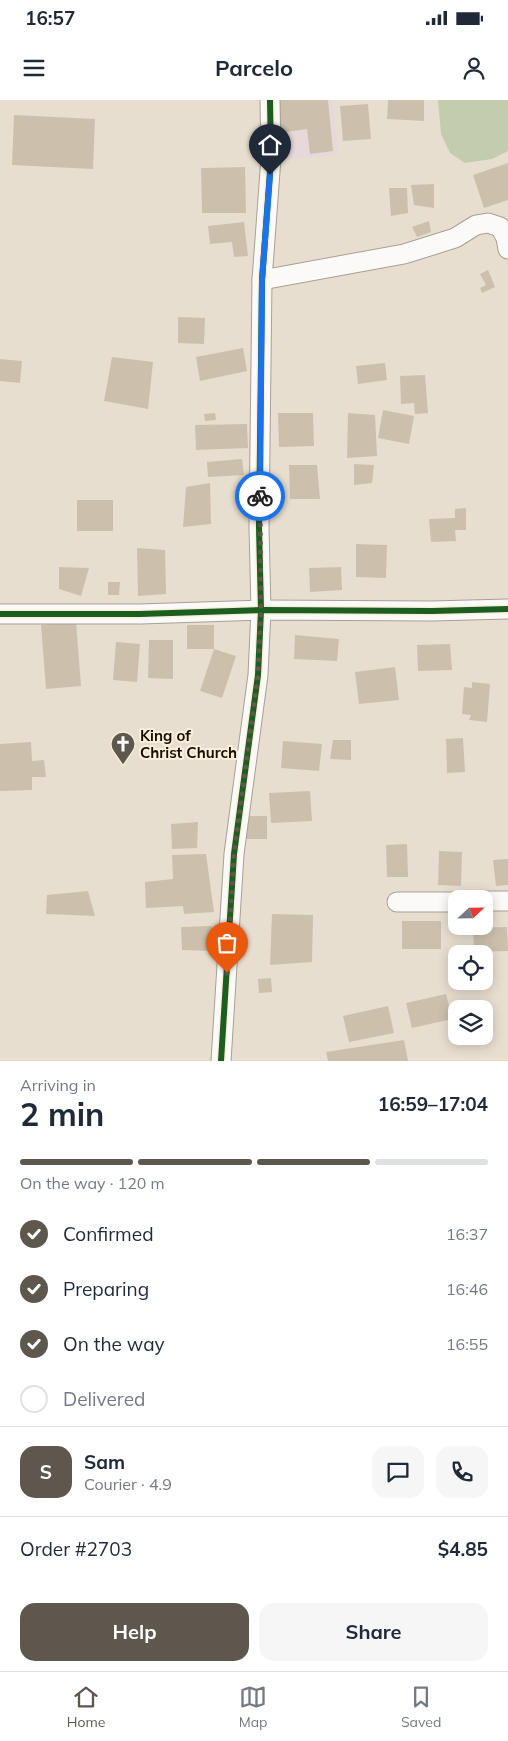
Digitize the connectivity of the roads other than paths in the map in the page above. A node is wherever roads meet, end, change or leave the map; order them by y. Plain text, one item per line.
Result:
1 (270, 100) edge
2 (508, 249) edge
3 (262, 280) junction
4 (508, 609) edge
5 (261, 610) junction
6 (0, 614) edge
7 (508, 901) edge
8 (397, 902) dead end
9 (448, 902) edge
10 (493, 902) edge
11 (221, 1061) edge

1 - 3 street
2 - 3 street
3 - 5 street
4 - 5 street
5 - 6 street
5 - 11 street
7 - 10 street
8 - 9 street

